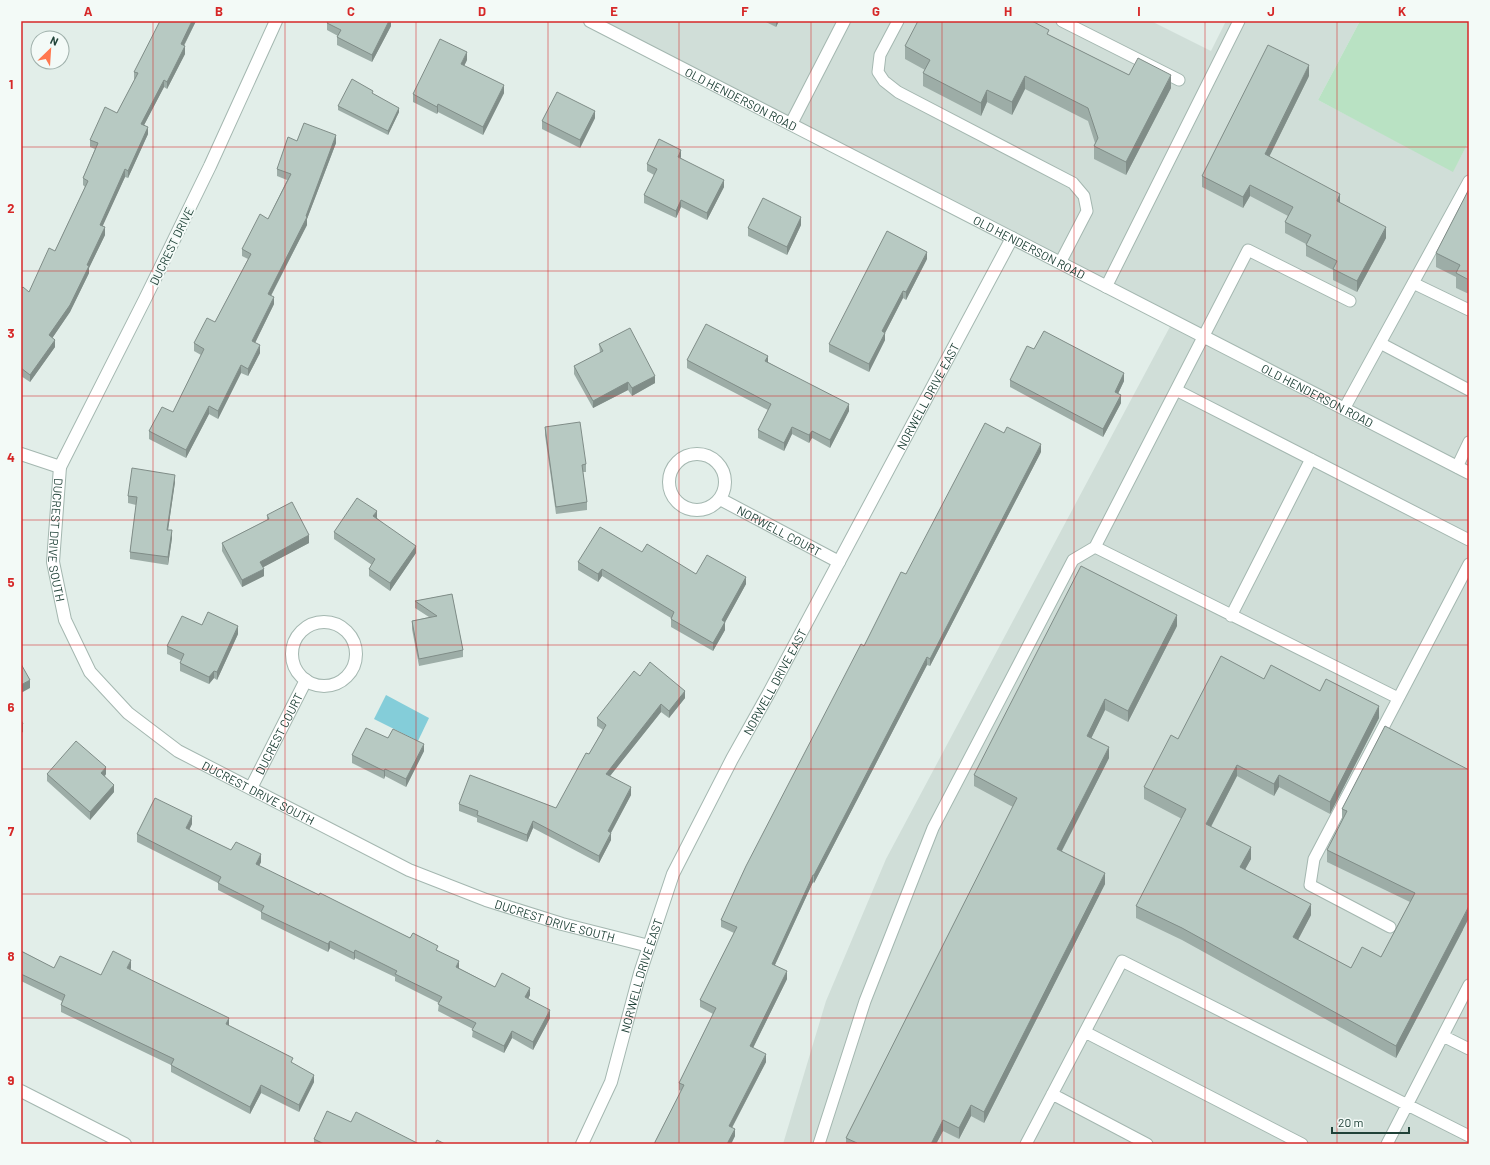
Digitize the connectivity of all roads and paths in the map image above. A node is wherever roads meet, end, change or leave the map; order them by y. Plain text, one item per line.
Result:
1 (276, 21) edge
2 (592, 21) edge
3 (844, 21) edge
4 (898, 21) edge
5 (1062, 21) edge
6 (1239, 21) edge
7 (1179, 80) dead end
8 (790, 124) junction
9 (1469, 181) edge
10 (1012, 238) junction
11 (1060, 263) junction
12 (1413, 283) junction
13 (1106, 287) junction
14 (1350, 301) dead end
15 (1469, 310) edge
16 (1204, 337) junction
17 (1380, 343) junction
18 (1176, 390) junction
19 (1469, 390) edge
20 (1344, 409) junction
21 (1469, 442) edge
22 (21, 454) edge
23 (1310, 459) junction
24 (60, 467) junction
25 (1457, 467) junction
26 (1469, 473) edge
27 (720, 499) junction
28 (1469, 540) edge
29 (1095, 547) junction
30 (839, 562) junction
31 (1469, 564) edge
32 (1231, 616) junction
33 (306, 680) junction
34 (1398, 698) junction
35 (251, 788) junction
36 (1390, 927) dead end
37 (649, 946) junction
38 (1469, 985) edge
39 (1085, 1032) junction
40 (1443, 1036) junction
41 (1469, 1049) edge
42 (21, 1091) edge
43 (1052, 1094) junction
44 (1407, 1105) junction
45 (1469, 1136) edge
46 (125, 1144) edge
47 (582, 1144) edge
48 (819, 1144) edge
49 (1026, 1144) edge
50 (1147, 1144) edge
51 (1302, 1144) edge
52 (1387, 1144) edge

1 - 24 street, DUCREST DRIVE
2 - 8 street, OLD HENDERSON ROAD
3 - 8 street
4 - 11 lane
5 - 7 lane
6 - 13 lane
8 - 10 street, OLD HENDERSON ROAD
9 - 12 lane
10 - 11 street, OLD HENDERSON ROAD
10 - 30 street, NORWELL DRIVE EAST
11 - 13 street, OLD HENDERSON ROAD
12 - 15 lane
12 - 17 lane
13 - 16 street, OLD HENDERSON ROAD
14 - 16 lane
16 - 18 lane
16 - 20 street, OLD HENDERSON ROAD
17 - 19 lane
17 - 20 lane
18 - 23 lane
18 - 29 lane
20 - 25 street, OLD HENDERSON ROAD
21 - 25 lane
22 - 24 street
23 - 28 lane
23 - 32 lane
24 - 35 street, DUCREST DRIVE SOUTH
25 - 26 street, OLD HENDERSON ROAD
27 - 27 street
27 - 30 street, NORWELL COURT
29 - 32 lane
29 - 48 lane
30 - 37 street, NORWELL DRIVE EAST
31 - 34 lane
32 - 34 lane
33 - 33 street, DUCREST COURT
33 - 35 street, DUCREST COURT
34 - 36 lane
35 - 37 street, DUCREST DRIVE SOUTH
37 - 47 street, NORWELL DRIVE EAST
38 - 40 lane
39 - 43 lane
39 - 44 lane
39 - 51 lane
40 - 41 lane
40 - 44 lane
42 - 46 street
43 - 49 lane
43 - 50 lane
44 - 45 lane
44 - 52 lane

